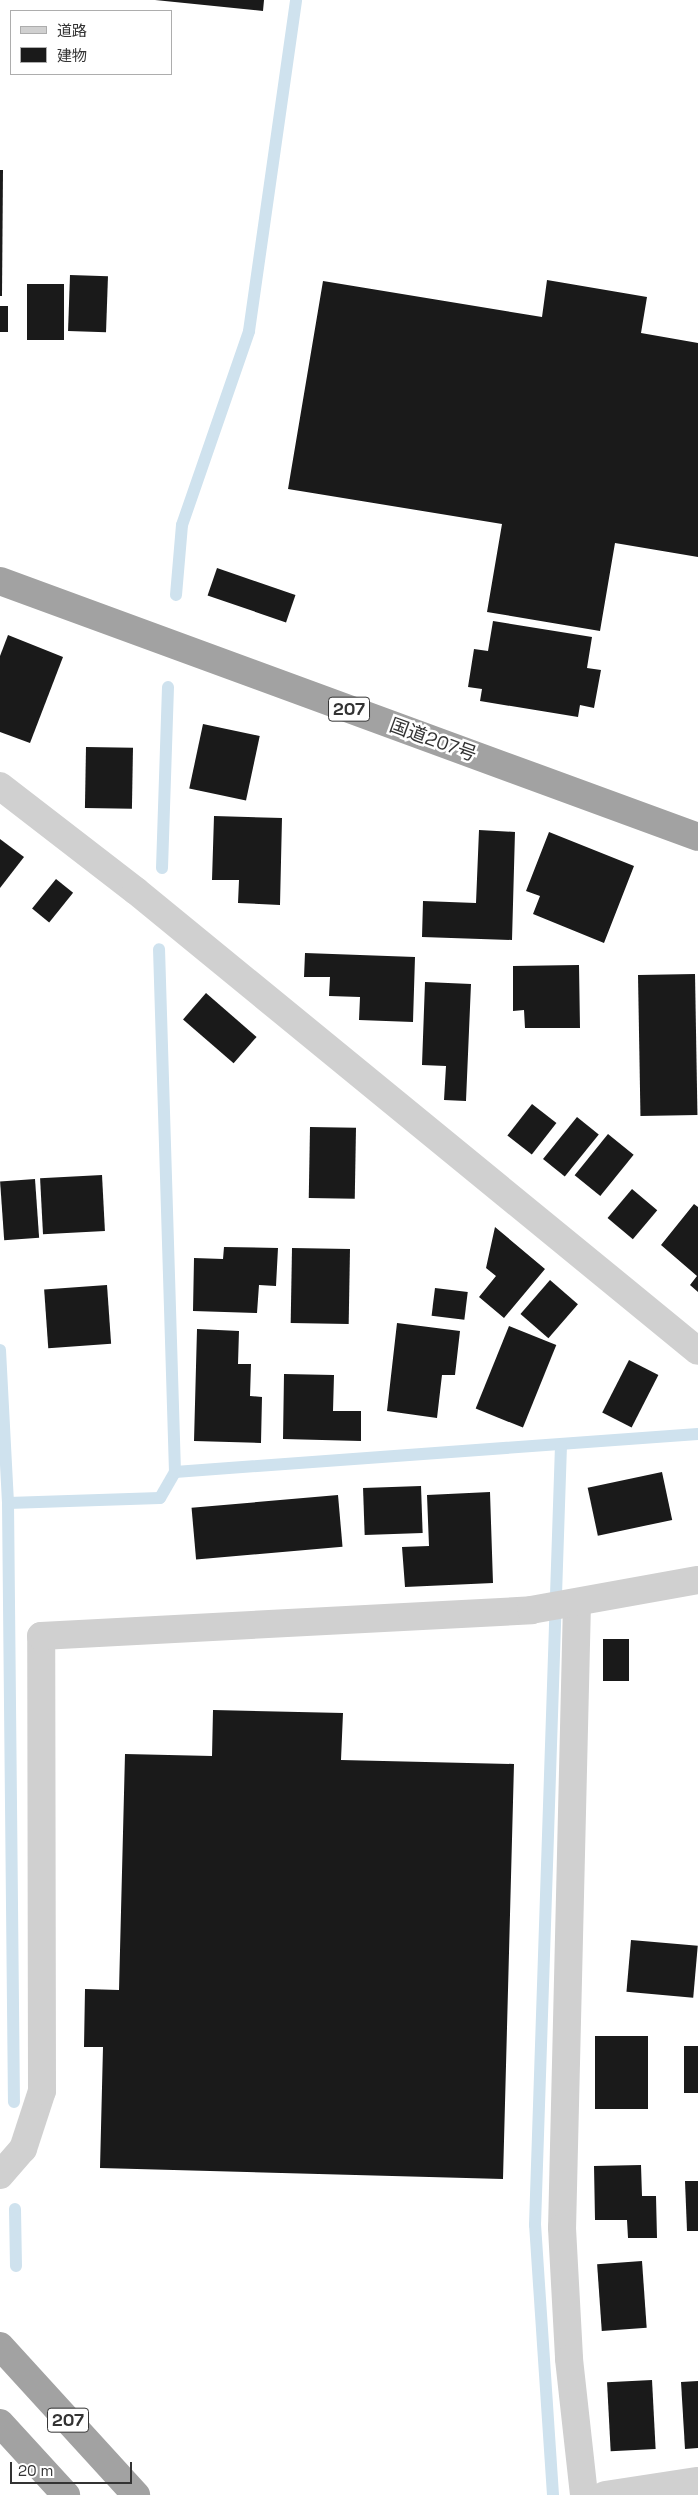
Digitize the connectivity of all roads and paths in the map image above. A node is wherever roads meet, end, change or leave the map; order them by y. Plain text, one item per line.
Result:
1 (0, 581) edge
2 (0, 786) edge
3 (698, 838) edge
4 (698, 1351) edge
5 (698, 1580) edge
6 (577, 1604) junction
7 (0, 2175) edge
8 (0, 2346) edge
9 (0, 2423) edge
10 (698, 2481) edge
11 (66, 2495) edge
12 (136, 2495) edge
13 (584, 2495) edge
14 (605, 2495) edge

1 - 3 highway, 国道207号 / 207
2 - 4 street
5 - 6 street
6 - 7 street
6 - 13 street
8 - 12 highway, 207
9 - 11 highway, 207
10 - 14 street

